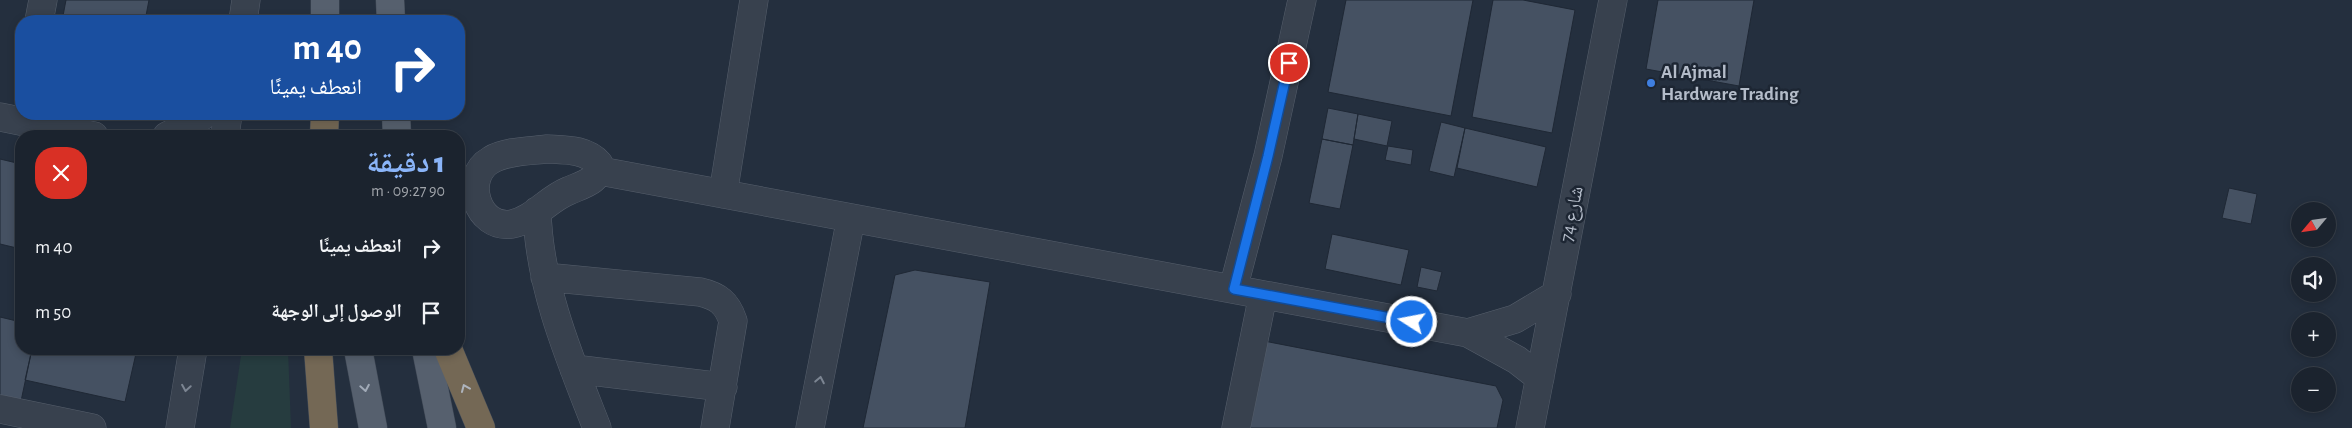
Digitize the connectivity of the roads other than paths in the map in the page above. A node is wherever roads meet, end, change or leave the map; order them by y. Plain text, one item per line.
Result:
1 (43, 0) edge
2 (246, 0) edge
3 (325, 0) edge
4 (390, 0) edge
5 (754, 0) edge
6 (1302, 0) edge
7 (1614, 0) edge
8 (40, 15) edge
9 (244, 15) edge
10 (325, 15) edge
11 (391, 15) edge
12 (32, 120) edge
13 (197, 120) edge
14 (71, 130) edge
15 (179, 130) edge
16 (600, 171) junction
17 (723, 194) junction
18 (537, 211) junction
19 (851, 218) junction
20 (545, 277) junction
21 (1234, 289) junction
22 (1557, 294) junction
23 (1262, 295) junction
24 (1468, 333) junction
25 (191, 355) edge
26 (318, 355) edge
27 (359, 355) edge
28 (427, 355) edge
29 (451, 355) edge
30 (574, 369) junction
31 (1540, 378) junction
32 (723, 387) junction
33 (0, 409) edge
34 (92, 428) edge
35 (180, 428) edge
36 (324, 428) edge
37 (373, 428) edge
38 (442, 428) edge
39 (481, 428) edge
40 (597, 428) edge
41 (715, 428) edge
42 (810, 428) edge
43 (1236, 428) edge
44 (1530, 428) edge

1 - 8 street
2 - 9 street
3 - 10 main road
4 - 11 main road
5 - 17 street
6 - 21 street
7 - 22 street, شارع 74
12 - 14 street
13 - 15 street
16 - 17 street
16 - 18 street
16 - 18 street
17 - 19 street
18 - 20 street
19 - 21 street
42 -> 19 street
20 - 30 street
20 - 32 street
21 - 23 street
22 - 24 street
22 - 31 street, شارع 74
23 - 24 street
23 - 43 street
24 - 31 street
25 -> 35 street
26 - 36 highway
27 -> 37 main road
28 - 38 main road
39 -> 29 highway
30 - 32 street
30 - 40 street
31 - 44 street, شارع 74
32 - 41 street
33 - 34 street

